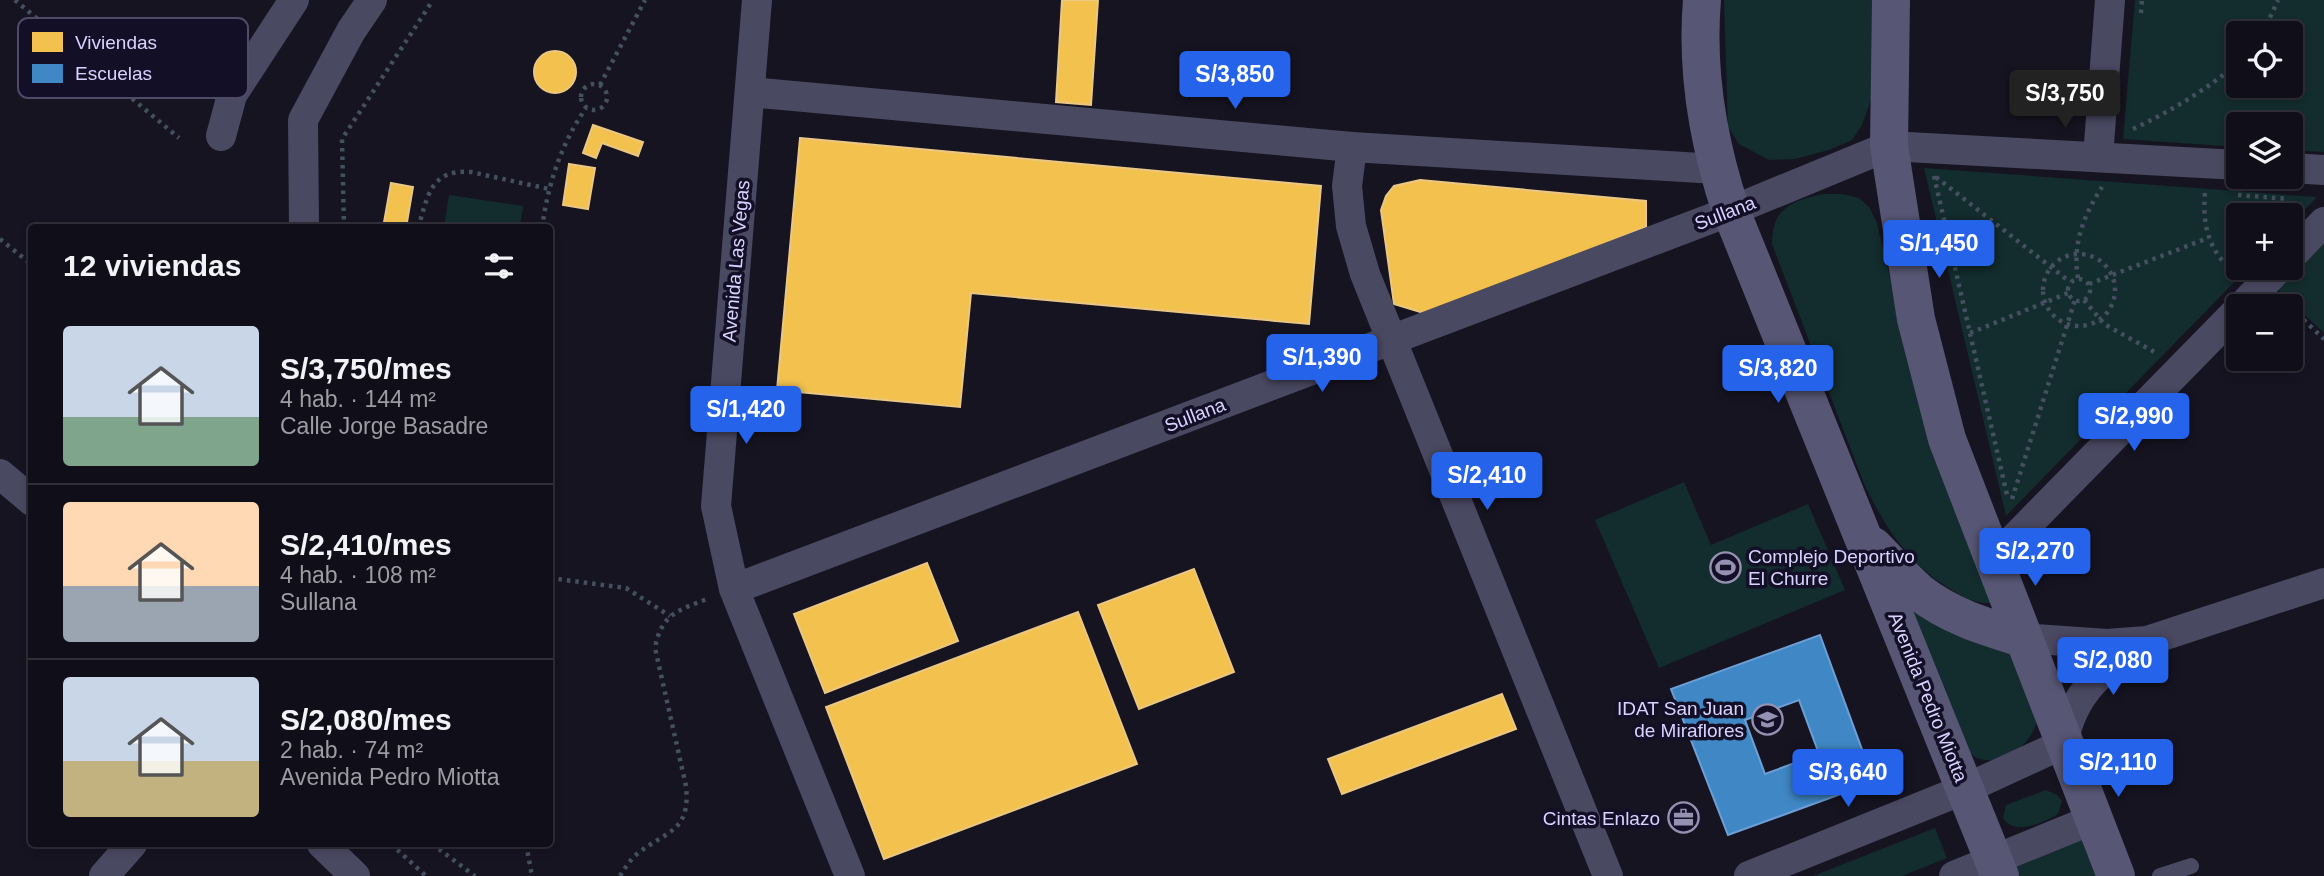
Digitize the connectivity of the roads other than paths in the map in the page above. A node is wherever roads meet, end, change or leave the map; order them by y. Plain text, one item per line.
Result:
1 (294, 0) edge
2 (757, 0) edge
3 (1702, 0) edge
4 (1891, 0) edge
5 (2110, 0) edge
6 (365, 3) edge
7 (248, 70) edge
8 (750, 92) junction
9 (231, 98) edge
10 (221, 135) dead end
11 (1889, 146) junction
12 (1352, 147) junction
13 (2098, 157) junction
14 (2226, 164) edge
15 (1717, 169) junction
16 (2303, 169) edge
17 (2324, 170) edge
18 (1731, 211) junction
19 (2324, 222) edge
20 (304, 224) edge
21 (2303, 244) edge
22 (2267, 280) edge
23 (2254, 294) edge
24 (2226, 322) edge
25 (1391, 341) junction
26 (0, 474) edge
27 (28, 498) edge
28 (1864, 538) junction
29 (1993, 560) junction
30 (2324, 583) edge
31 (734, 589) junction
32 (2022, 638) junction
33 (2147, 641) junction
34 (2063, 744) junction
35 (1965, 789) junction
36 (2094, 819) junction
37 (129, 847) edge
38 (325, 847) edge
39 (2191, 866) dead end
40 (1997, 868) edge
41 (104, 876) edge
42 (355, 876) edge
43 (849, 876) edge
44 (1608, 876) edge
45 (1749, 876) edge
46 (1954, 876) edge
47 (2116, 876) edge
48 (2160, 876) edge

1 - 7 street
2 - 8 street, Avenida Las Vegas
3 - 15 main road, Avenida Pedro Miotta
4 - 11 main road
5 - 13 street
6 - 20 street
8 - 12 street
8 - 31 street, Avenida Las Vegas
9 - 10 street
11 - 13 street
11 - 18 street, Sullana
11 - 29 main road
12 - 15 street
12 - 25 street
13 - 14 street
15 - 18 main road, Avenida Pedro Miotta
16 - 17 street
18 - 25 street, Sullana
18 - 28 main road, Avenida Pedro Miotta
19 - 21 street
22 - 23 street
24 - 29 street
25 - 31 street, Sullana
25 - 44 street
26 - 27 street
28 - 32 main road
28 - 35 main road, Avenida Pedro Miotta
29 - 32 main road
30 - 33 street
31 - 43 street, Avenida Las Vegas
32 - 33 street
32 - 34 main road
33 - 34 street
34 - 35 street
34 - 36 main road
35 - 40 main road, Avenida Pedro Miotta
35 - 45 street
36 - 40 street
36 - 47 main road
37 - 41 street
38 - 42 street
39 - 48 lane
40 - 46 street

